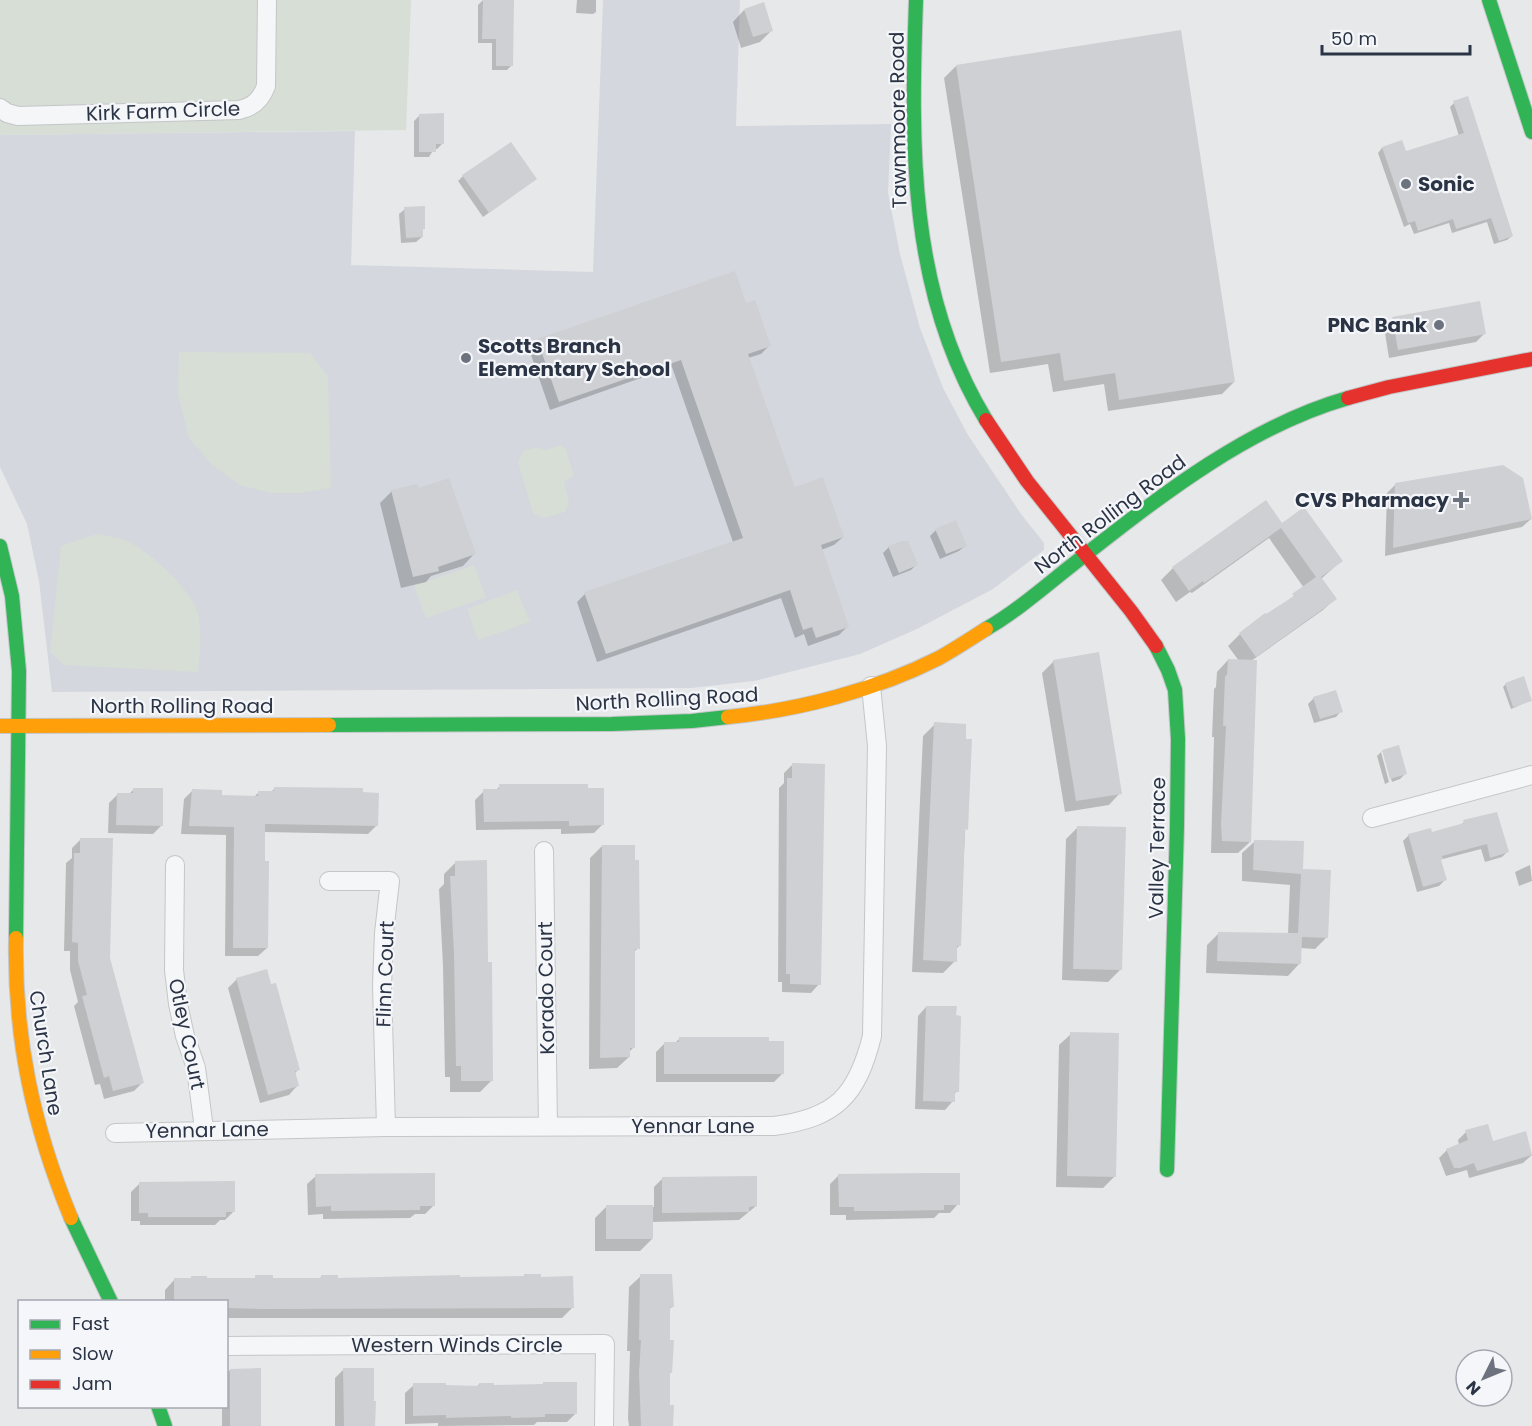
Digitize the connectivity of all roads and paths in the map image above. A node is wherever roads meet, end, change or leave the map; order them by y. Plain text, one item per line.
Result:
1 (267, 0) edge
2 (916, 0) edge
3 (1489, 0) edge
4 (0, 108) edge
5 (1532, 132) edge
6 (1532, 359) edge
7 (0, 546) edge
8 (1086, 554) junction
9 (871, 686) junction
10 (20, 725) junction
11 (0, 726) edge
12 (1532, 775) edge
13 (1372, 818) dead end
14 (544, 851) dead end
15 (175, 866) dead end
16 (329, 881) dead end
17 (8, 983) edge
18 (548, 1126) junction
19 (386, 1127) junction
20 (204, 1129) junction
21 (115, 1133) dead end
22 (1167, 1170) dead end
23 (110, 1300) edge
24 (228, 1346) edge
25 (158, 1408) edge
26 (165, 1426) edge
27 (604, 1426) edge

1 - 4 street, Kirk Farm Circle
2 - 8 street, Tawnmoore Road
3 - 5 street
6 - 8 street, North Rolling Road
7 - 10 street, Church Lane
8 - 9 street, North Rolling Road
8 - 22 street, Valley Terrace
9 - 10 street, North Rolling Road
9 - 18 street, Yennar Lane
10 - 11 street, North Rolling Road
10 - 17 street, Church Lane
12 - 13 street
14 - 18 street, Korado Court
15 - 20 street, Otley Court
16 - 19 street, Flinn Court
17 - 23 street, Church Lane
18 - 19 street, Yennar Lane
19 - 20 street, Yennar Lane
20 - 21 street, Yennar Lane
24 - 27 street, Western Winds Circle
25 - 26 street

